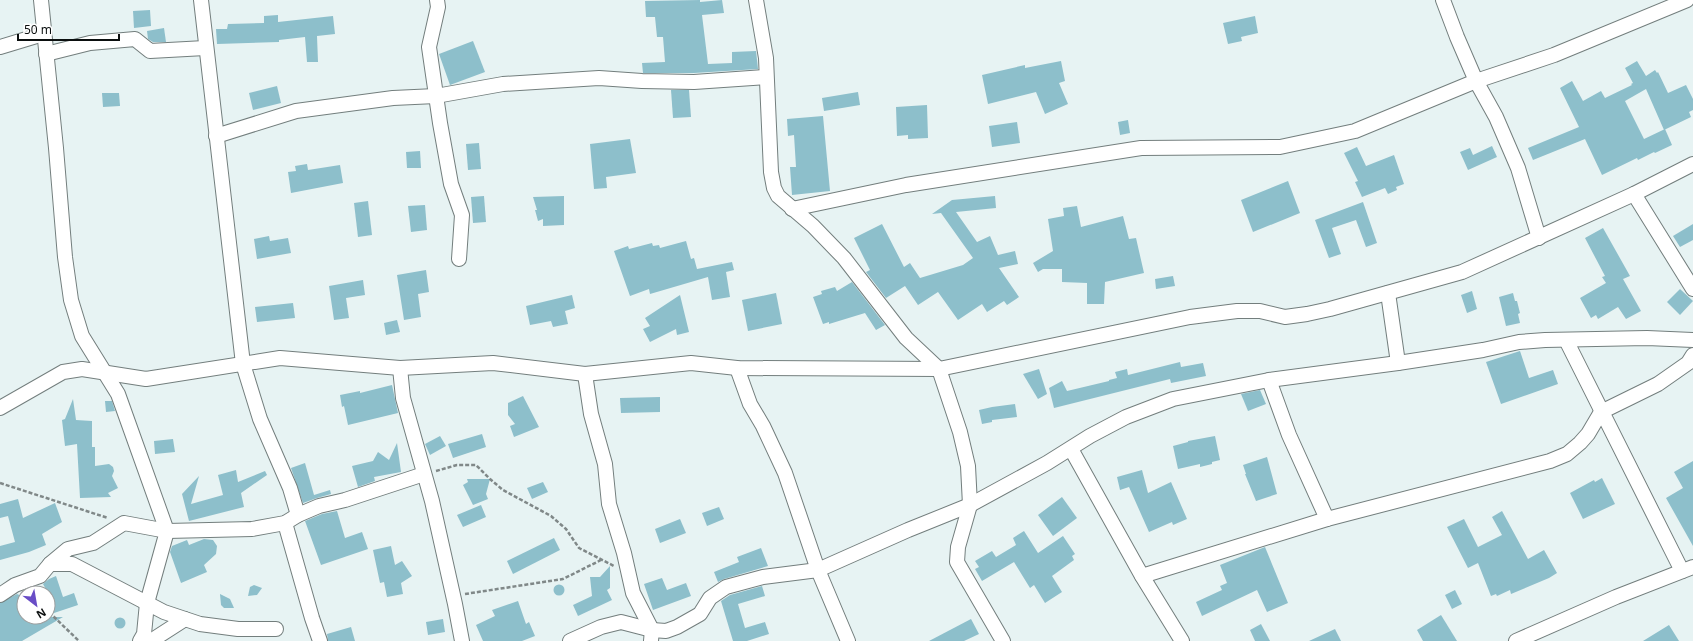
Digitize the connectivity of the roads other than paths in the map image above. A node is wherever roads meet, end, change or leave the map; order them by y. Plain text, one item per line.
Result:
1 (41, 0) edge
2 (201, 0) edge
3 (437, 0) edge
4 (756, 0) edge
5 (1443, 0) edge
6 (1687, 0) edge
7 (43, 34) junction
8 (0, 47) edge
9 (206, 48) junction
10 (46, 54) junction
11 (766, 77) junction
12 (1476, 81) junction
13 (436, 96) junction
14 (216, 136) junction
15 (1693, 164) edge
16 (1634, 194) junction
17 (792, 209) junction
18 (1540, 238) junction
19 (459, 259) dead end
20 (1693, 289) edge
21 (1388, 293) junction
22 (1566, 340) junction
23 (1693, 340) edge
24 (1693, 355) edge
25 (243, 364) junction
26 (1398, 364) junction
27 (400, 368) junction
28 (737, 368) junction
29 (939, 369) junction
30 (105, 372) junction
31 (585, 374) junction
32 (1269, 380) junction
33 (0, 408) edge
34 (1601, 412) junction
35 (1071, 449) junction
36 (424, 474) junction
37 (970, 504) junction
38 (298, 515) junction
39 (1327, 519) junction
40 (285, 523) junction
41 (167, 531) junction
42 (50, 564) junction
43 (1688, 569) edge
44 (818, 570) junction
45 (1142, 576) junction
46 (0, 595) edge
47 (147, 603) junction
48 (185, 619) junction
49 (276, 629) dead end
50 (652, 635) edge
51 (140, 641) edge
52 (151, 641) edge
53 (320, 641) edge
54 (462, 641) edge
55 (570, 641) edge
56 (848, 641) edge
57 (1003, 641) edge
58 (1182, 641) edge
59 (1516, 641) edge

1 - 7 street
2 - 9 street
3 - 13 street
4 - 11 street
5 - 12 street
6 - 12 street
7 - 8 street
7 - 10 street
9 - 10 street
9 - 14 street
10 - 30 street
11 - 13 street
11 - 17 street
12 - 17 street
12 - 18 street
13 - 14 street
13 - 19 street
14 - 25 street
15 - 16 street
16 - 18 street
16 - 20 street
17 - 29 street
18 - 21 street
21 - 26 street
21 - 29 street
22 - 23 street
22 - 26 street
22 - 34 street
24 - 34 street
25 - 27 street
25 - 30 street
25 - 38 street
26 - 32 street
27 - 31 street
27 - 36 street
28 - 29 street
28 - 31 street
28 - 44 street
29 - 37 street
30 - 33 street
30 - 41 street
31 - 50 street
32 - 35 street
32 - 39 street
34 - 39 street
34 - 43 street
35 - 37 street
35 - 45 street
36 - 38 street
36 - 54 street
37 - 44 street
37 - 57 street
38 - 40 street
39 - 45 street
40 - 41 street
40 - 53 street
41 - 42 street
41 - 47 street
42 - 46 street
42 - 47 street
43 - 59 street
44 - 50 street
44 - 56 street
45 - 58 street
47 - 48 street
47 - 51 street
48 - 49 street
48 - 52 street
50 - 55 street

